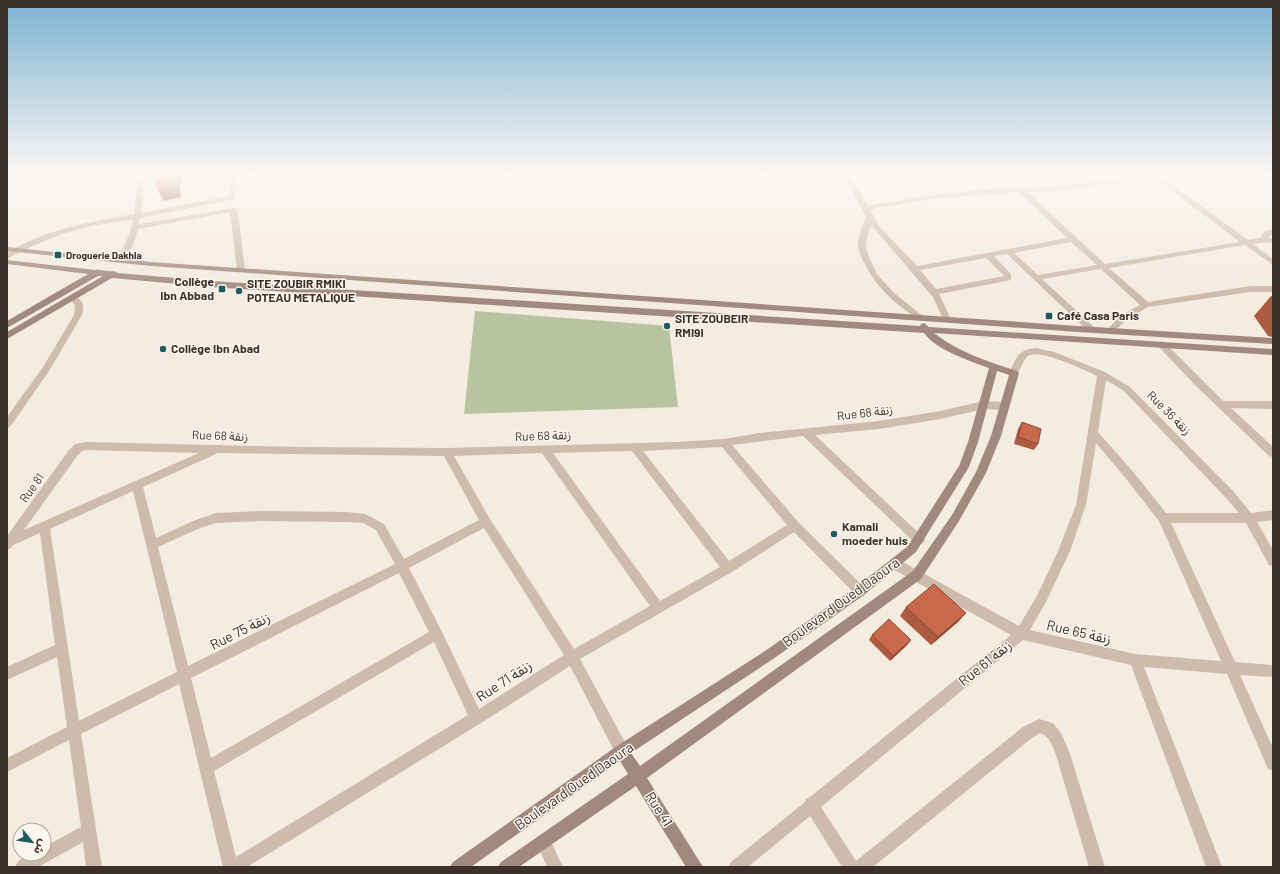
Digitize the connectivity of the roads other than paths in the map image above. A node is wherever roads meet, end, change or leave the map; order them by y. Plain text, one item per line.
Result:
1 (148, 214) edge
2 (210, 214) edge
3 (234, 214) edge
4 (869, 214) edge
5 (1046, 214) edge
6 (1207, 214) edge
7 (137, 216) junction
8 (870, 217) junction
9 (134, 227) junction
10 (1273, 231) edge
11 (1073, 239) junction
12 (1263, 240) junction
13 (1273, 240) edge
14 (1246, 243) junction
15 (7, 249) edge
16 (17, 250) junction
17 (126, 250) junction
18 (1009, 252) junction
19 (988, 255) junction
20 (7, 257) edge
21 (115, 261) junction
22 (7, 262) edge
23 (128, 262) junction
24 (1273, 263) edge
25 (1103, 266) junction
26 (915, 269) junction
27 (241, 270) junction
28 (97, 273) junction
29 (112, 275) junction
30 (1038, 277) junction
31 (1273, 289) edge
32 (934, 292) junction
33 (73, 298) junction
34 (1146, 306) junction
35 (920, 317) junction
36 (947, 319) junction
37 (7, 325) edge
38 (925, 329) junction
39 (1092, 330) junction
40 (1110, 331) junction
41 (7, 336) edge
42 (1273, 341) edge
43 (1161, 344) junction
44 (1273, 352) edge
45 (994, 367) junction
46 (1014, 373) junction
47 (1102, 374) junction
48 (1220, 404) junction
49 (984, 405) junction
50 (1273, 405) edge
51 (1005, 406) junction
52 (12, 411) edge
53 (7, 424) edge
54 (806, 433) junction
55 (1093, 433) junction
56 (724, 443) junction
57 (634, 446) junction
58 (79, 447) joint
59 (219, 448) junction
60 (544, 449) junction
61 (447, 452) junction
62 (1273, 453) edge
63 (137, 485) junction
64 (1273, 515) edge
65 (1162, 518) junction
66 (1249, 518) junction
67 (486, 522) junction
68 (44, 526) junction
69 (795, 526) junction
70 (919, 540) junction
71 (8, 543) edge
72 (152, 545) junction
73 (1273, 561) edge
74 (895, 564) junction
75 (402, 566) junction
76 (728, 568) junction
77 (917, 575) junction
78 (860, 591) junction
79 (658, 608) junction
80 (437, 634) junction
81 (1021, 634) junction
82 (62, 648) junction
83 (572, 657) junction
84 (1135, 660) junction
85 (1229, 666) junction
86 (1273, 671) edge
87 (7, 674) edge
88 (184, 676) junction
89 (476, 718) junction
90 (74, 730) junction
91 (622, 751) junction
92 (1273, 764) edge
93 (7, 765) edge
94 (207, 768) junction
95 (638, 776) junction
96 (811, 804) junction
97 (89, 830) junction
98 (543, 841) junction
99 (23, 867) edge
100 (94, 867) edge
101 (232, 867) edge
102 (458, 867) edge
103 (506, 867) edge
104 (555, 867) edge
105 (695, 867) edge
106 (736, 867) edge
107 (851, 867) edge
108 (861, 867) edge
109 (1097, 867) edge
110 (1214, 867) edge

1 - 7 street
2 - 9 street
3 - 27 street
4 - 8 street
5 - 11 street
6 - 14 street
7 - 9 street
7 - 16 street
8 - 26 street
8 - 35 street
9 - 17 street
10 - 12 street
11 - 18 street
11 - 25 street
12 - 13 street
12 - 14 street
14 - 24 street
14 - 25 street
15 - 16 main road
16 - 20 street
16 - 21 main road
17 - 21 street
17 - 23 street
18 - 19 street
18 - 30 street
19 - 26 street
19 - 32 street
21 - 23 main road
21 - 28 main road
22 - 28 main road
23 - 27 main road
23 - 29 main road
25 - 30 street
25 - 34 street
26 - 32 street
27 - 35 main road
28 - 29 main road
28 - 37 main road
29 - 33 main road
29 - 38 main road
30 - 39 street
31 - 34 street
32 - 36 street
33 - 41 main road
33 - 52 street
34 - 40 street
35 - 36 main road
35 - 38 main road
36 - 39 main road
38 - 43 main road
38 - 45 main road
39 - 40 main road
40 - 42 main road
43 - 44 main road
43 - 48 street
45 - 46 main road
45 - 49 main road, Boulevard Oued Daoura
46 - 47 street, Rue 36 زنقة
46 - 51 main road, Boulevard Oued Daoura
47 - 55 street, Rue 61 زنقة
47 - 66 street, Rue 36 زنقة
48 - 50 street
48 - 62 street
49 - 51 street, Rue 68 زنقة
49 - 54 street, Rue 68 زنقة
49 - 70 main road, Boulevard Oued Daoura
51 - 77 main road, Boulevard Oued Daoura
52 - 53 street
54 - 56 street, Rue 68 زنقة
54 - 70 street
55 - 65 street
55 - 81 street, Rue 61 زنقة
56 - 57 street, Rue 68 زنقة
56 - 69 street
57 - 60 street, Rue 68 زنقة
57 - 76 street
58 - 59 street, Rue 68 زنقة
58 - 71 street, Rue 81
59 - 61 street, Rue 68 زنقة
59 - 63 street
60 - 61 street, Rue 68 زنقة
60 - 79 street
61 - 67 street
63 - 68 street
63 - 72 street
64 - 66 street
65 - 66 street
65 - 85 street
66 - 73 street, Rue 36 زنقة
67 - 75 street, Rue 75 زنقة
67 - 83 street
68 - 71 street
68 - 82 street
69 - 76 street, Rue 71 زنقة
69 - 78 street
70 - 74 main road, Boulevard Oued Daoura
72 - 75 street
72 - 88 street
74 - 77 street, Rue 65 زنقة
74 - 78 main road, Boulevard Oued Daoura
75 - 80 street
75 - 88 street, Rue 75 زنقة
76 - 79 street, Rue 71 زنقة
77 - 81 street, Rue 65 زنقة
77 - 95 main road, Boulevard Oued Daoura
78 - 91 main road, Boulevard Oued Daoura
79 - 83 street, Rue 71 زنقة
80 - 89 street
80 - 94 street
81 - 84 street, Rue 65 زنقة
81 - 96 street, Rue 61 زنقة
82 - 87 street
82 - 90 street
83 - 89 street, Rue 71 زنقة
83 - 91 street
84 - 85 street, Rue 65 زنقة
84 - 110 street
85 - 86 street, Rue 65 زنقة
85 - 92 street
88 - 90 street, Rue 75 زنقة
88 - 94 street
89 - 101 street, Rue 71 زنقة
90 - 93 street, Rue 75 زنقة
90 - 97 street
91 - 95 main road, Rue 41
91 - 102 main road, Boulevard Oued Daoura
94 - 101 street
95 - 98 main road, Boulevard Oued Daoura
95 - 105 main road, Rue 41
96 - 106 street, Rue 61 زنقة
96 - 107 street
97 - 99 street
97 - 100 street
98 - 103 main road, Boulevard Oued Daoura
98 - 104 street
108 - 109 street

